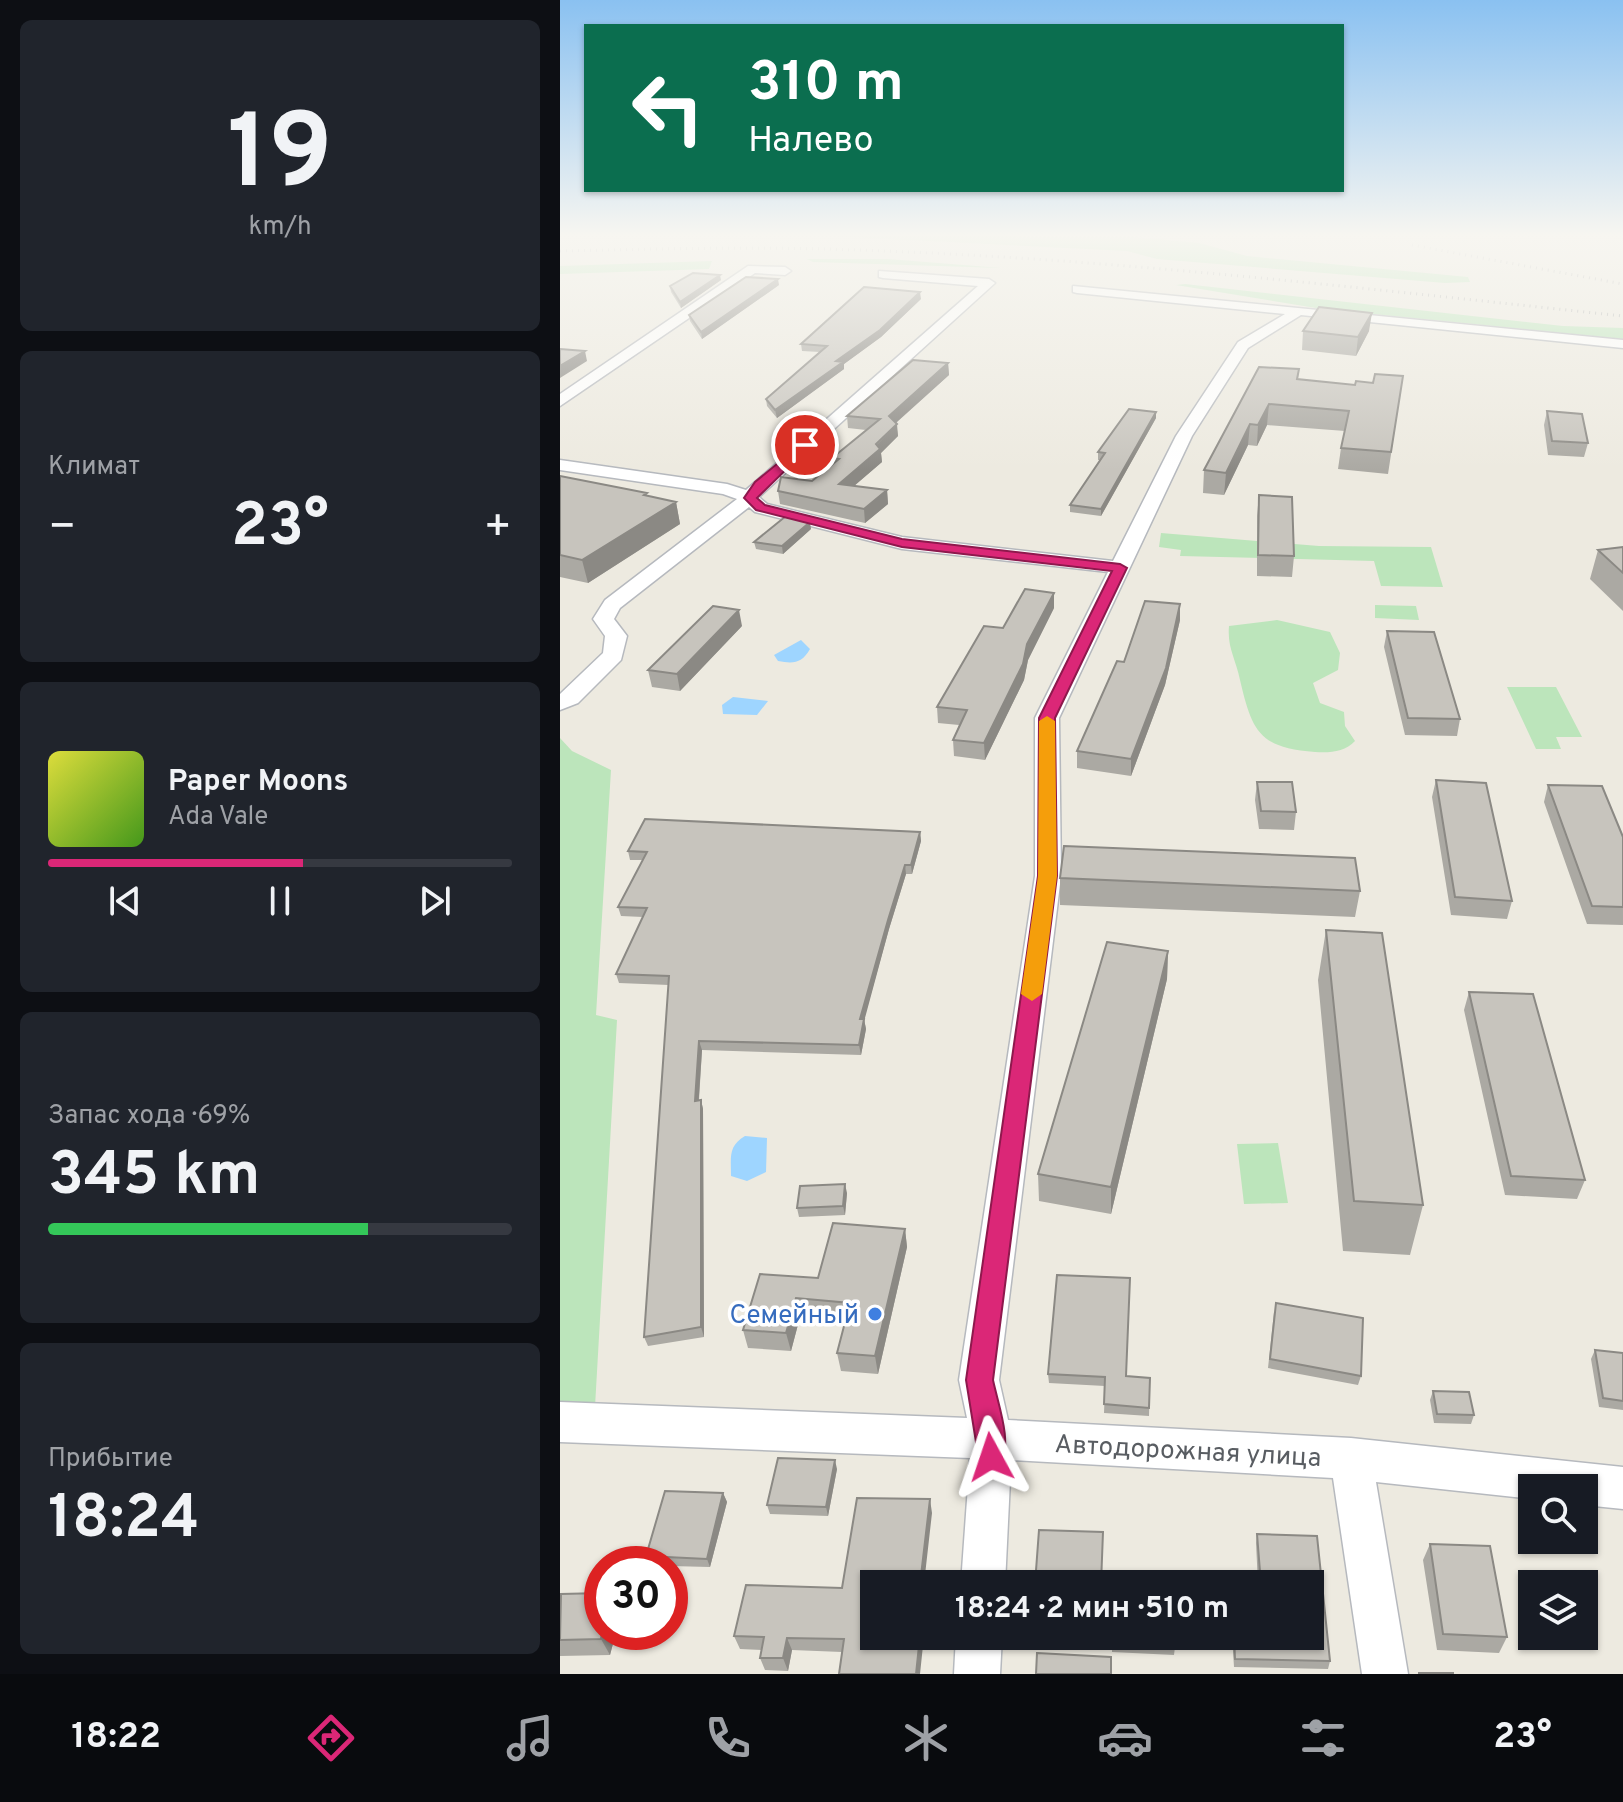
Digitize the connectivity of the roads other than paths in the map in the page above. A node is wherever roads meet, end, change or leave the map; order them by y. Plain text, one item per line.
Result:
1 (686, 314) edge
2 (954, 314) edge
3 (1294, 314) edge
4 (1319, 314) edge
5 (1623, 344) edge
6 (560, 401) edge
7 (560, 465) edge
8 (750, 498) junction
9 (1120, 568) junction
10 (560, 703) edge
11 (561, 1425) edge
12 (992, 1439) junction
13 (1351, 1459) junction
14 (1623, 1488) edge
15 (984, 1570) edge
16 (978, 1650) edge
17 (977, 1674) edge
18 (1385, 1674) edge

1 - 6 street
2 - 8 street
3 - 9 street
4 - 5 street
7 - 8 street
8 - 9 street
8 - 10 street
9 - 12 street
11 - 12 street, Автодорожная улица
12 - 13 street, Автодорожная улица
12 - 15 street
13 - 14 street, Автодорожная улица
13 - 18 street
16 - 17 street

